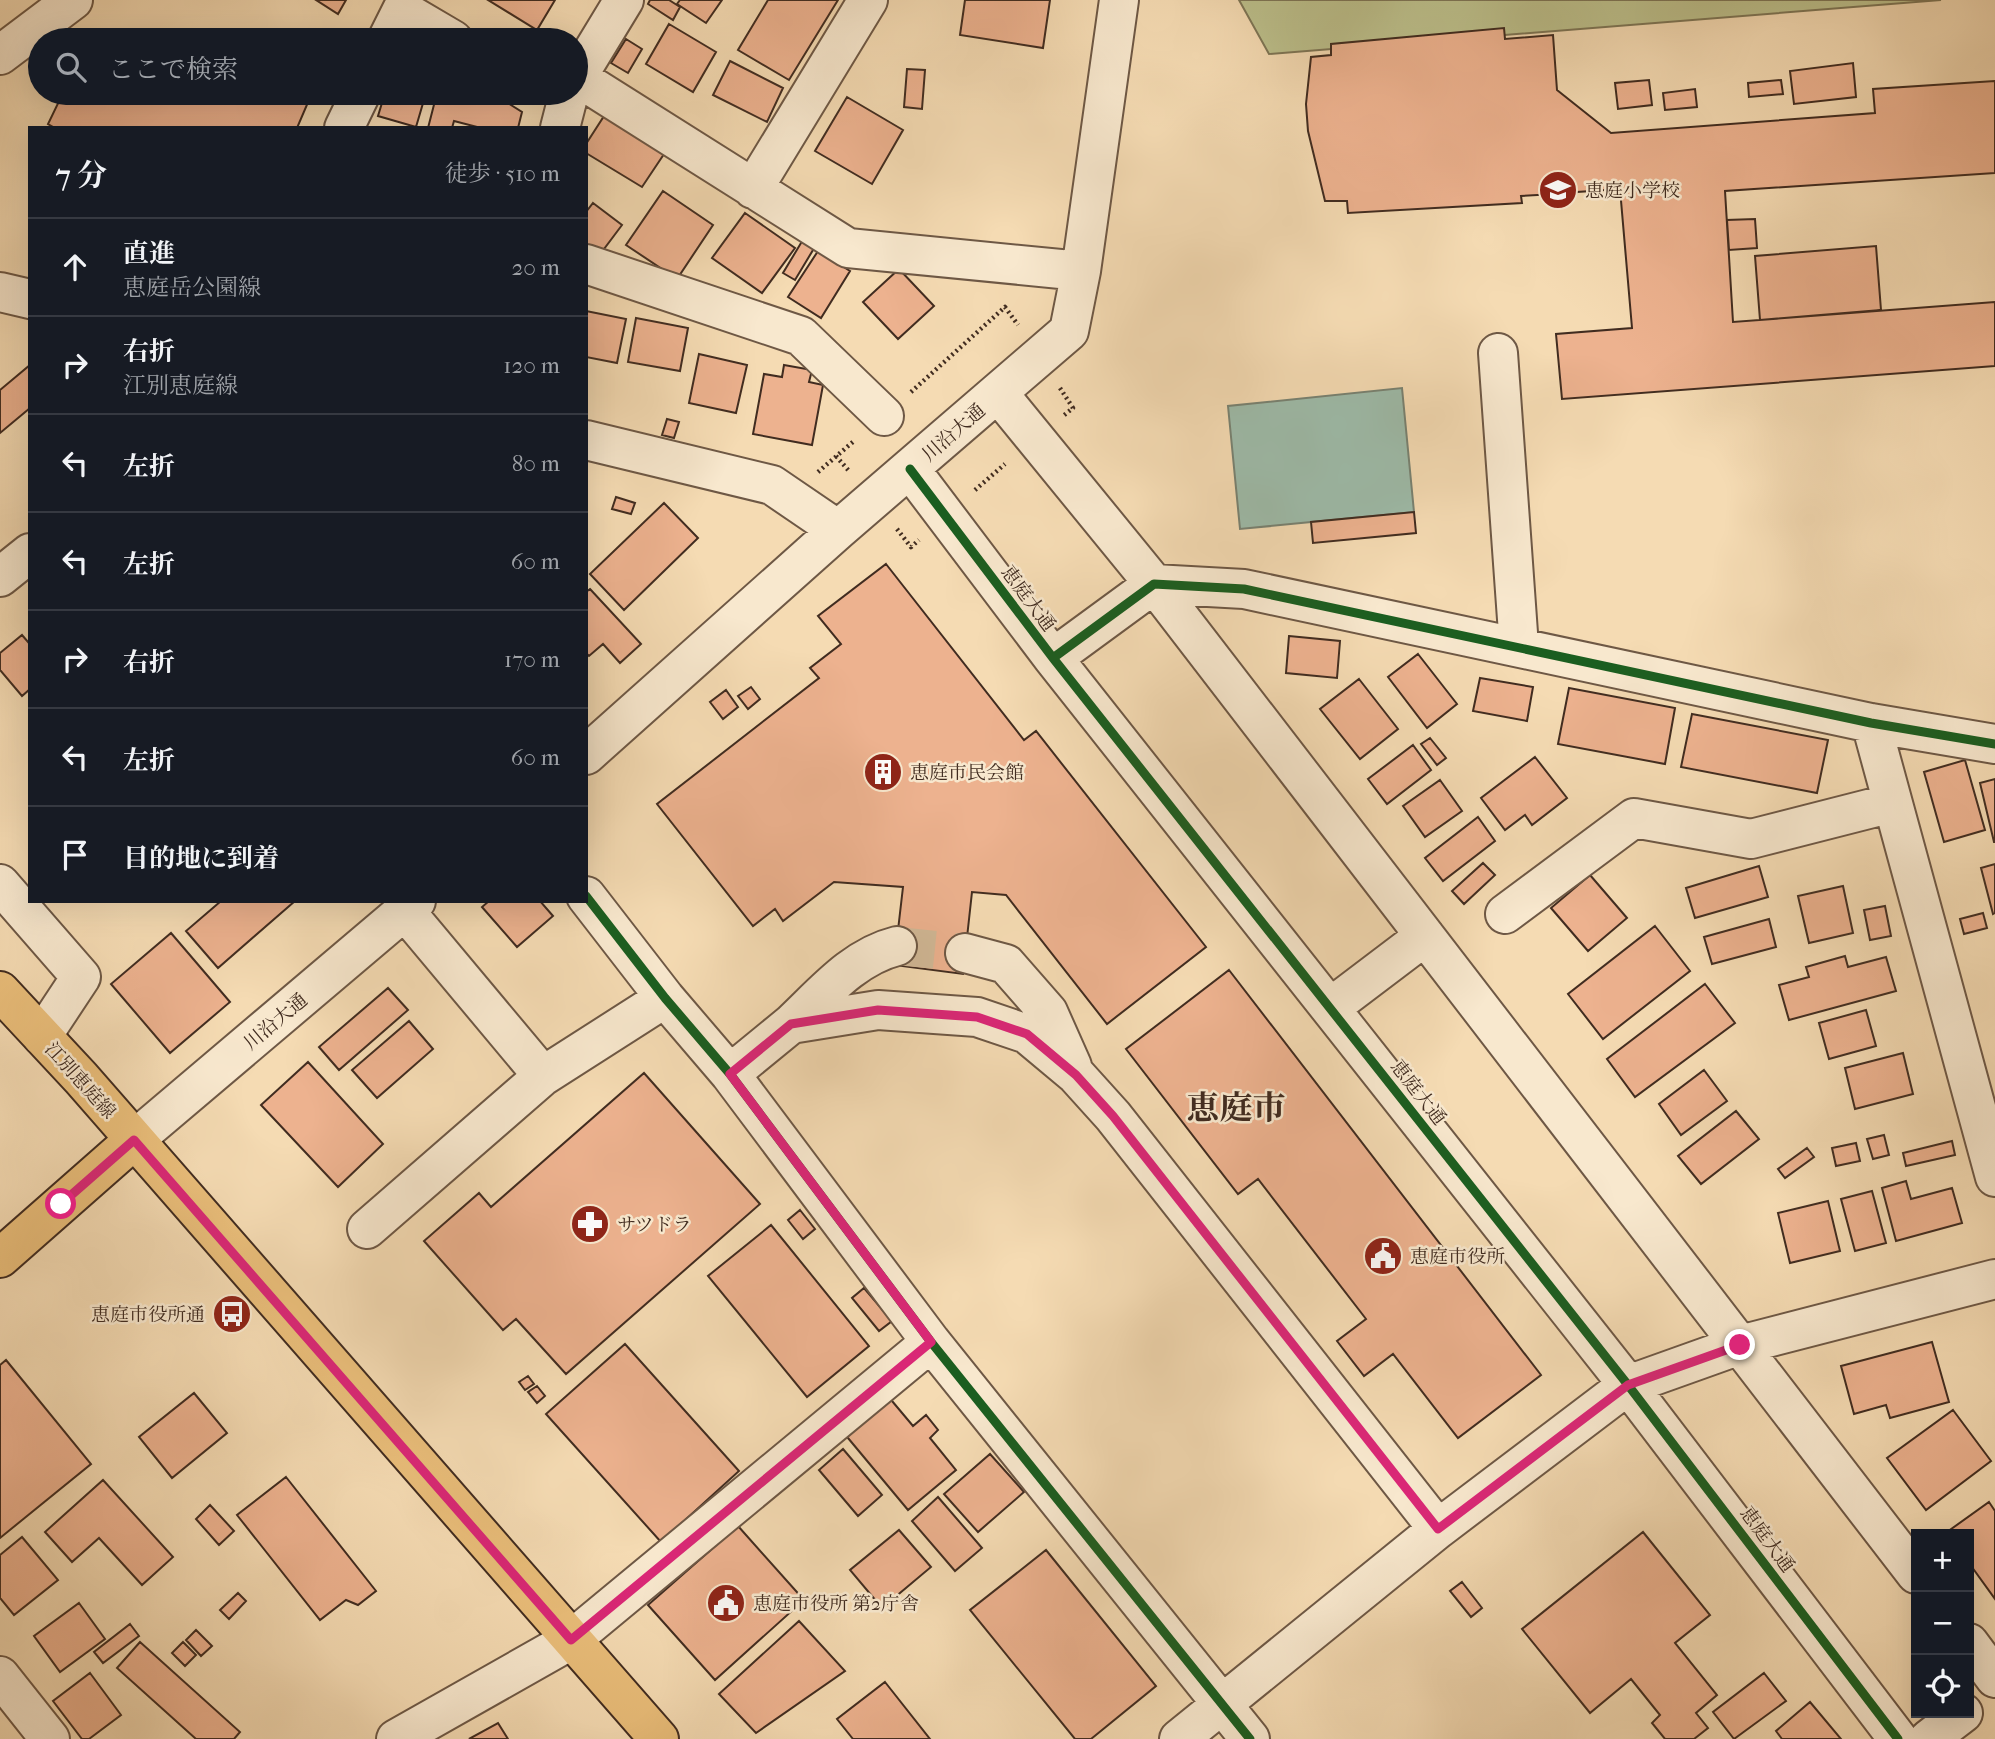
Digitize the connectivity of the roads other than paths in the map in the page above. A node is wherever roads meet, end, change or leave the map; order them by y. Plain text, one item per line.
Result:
1 (73, 0) edge
2 (624, 0) edge
3 (868, 0) edge
4 (1119, 0) edge
5 (36, 28) edge
6 (393, 28) edge
7 (433, 28) edge
8 (28, 34) edge
9 (0, 55) edge
10 (588, 58) edge
11 (355, 105) edge
12 (582, 105) edge
13 (345, 126) edge
14 (753, 189) junction
15 (588, 265) edge
16 (1081, 271) junction
17 (0, 292) edge
18 (28, 299) edge
19 (1498, 353) dead end
20 (998, 393) junction
21 (884, 416) dead end
22 (588, 440) edge
23 (910, 470) junction
24 (838, 530) junction
25 (28, 555) edge
26 (0, 577) edge
27 (1154, 584) junction
28 (1519, 647) junction
29 (1053, 658) junction
30 (1871, 723) junction
31 (1995, 744) edge
32 (588, 753) edge
33 (1892, 803) junction
34 (0, 884) edge
35 (588, 898) edge
36 (410, 906) edge
37 (1506, 914) dead end
38 (1425, 936) junction
39 (897, 946) tunnel mouth
40 (965, 953) tunnel mouth
41 (0, 991) edge
42 (665, 998) junction
43 (1330, 1008) junction
44 (791, 1024) junction
45 (42, 1036) junction
46 (730, 1074) junction
47 (1076, 1075) junction
48 (543, 1076) junction
49 (134, 1140) junction
50 (1995, 1177) edge
51 (367, 1229) dead end
52 (0, 1258) edge
53 (1995, 1279) edge
54 (931, 1342) junction
55 (1740, 1345) junction
56 (1628, 1385) junction
57 (1438, 1529) junction
58 (1911, 1567) edge
59 (571, 1640) junction
60 (1979, 1640) edge
61 (0, 1676) edge
62 (1995, 1678) edge
63 (1995, 1689) edge
64 (1222, 1705) junction
65 (1974, 1705) edge
66 (1957, 1718) edge
67 (50, 1739) edge
68 (396, 1739) edge
69 (659, 1739) edge
70 (1179, 1739) edge
71 (1250, 1739) edge
72 (1898, 1739) edge
73 (1929, 1739) edge

1 - 5 street
2 - 10 street
3 - 14 street
4 - 16 street, 川沿大通
6 - 7 street
8 - 9 street
11 - 13 street
12 - 14 street
14 - 16 street
15 - 21 street
16 - 20 street, 川沿大通
17 - 18 street
19 - 28 street
20 - 23 street, 川沿大通
20 - 27 street
22 - 24 street
23 - 24 street, 川沿大通
23 - 29 street, 恵庭大通
24 - 32 street, 川沿大通
25 - 26 street
27 - 28 street
27 - 29 street
27 - 38 street
28 - 30 street
29 - 43 street, 恵庭大通
30 - 31 street
30 - 33 street
33 - 37 street
33 - 50 street
34 - 45 street
35 - 42 street
36 - 48 street
36 - 49 street, 川沿大通
38 - 43 street
38 - 55 street
39 - 44 street
40 - 47 street
41 - 45 main road, 江別恵庭線
42 - 46 street
42 - 48 street
43 - 56 street, 恵庭大通
44 - 46 street
44 - 47 street
45 - 49 main road, 江別恵庭線
46 - 54 street
47 - 57 street
48 - 51 street
49 - 52 main road
49 - 59 main road, 江別恵庭線
53 - 55 street
54 - 59 street
54 - 64 street
55 - 56 street
55 - 58 street
56 - 57 street
56 - 72 street, 恵庭大通
57 - 64 street
59 - 68 street
59 - 69 main road, 江別恵庭線
60 - 62 street
61 - 67 street
63 - 65 street
64 - 70 street
64 - 71 street
66 - 73 street

